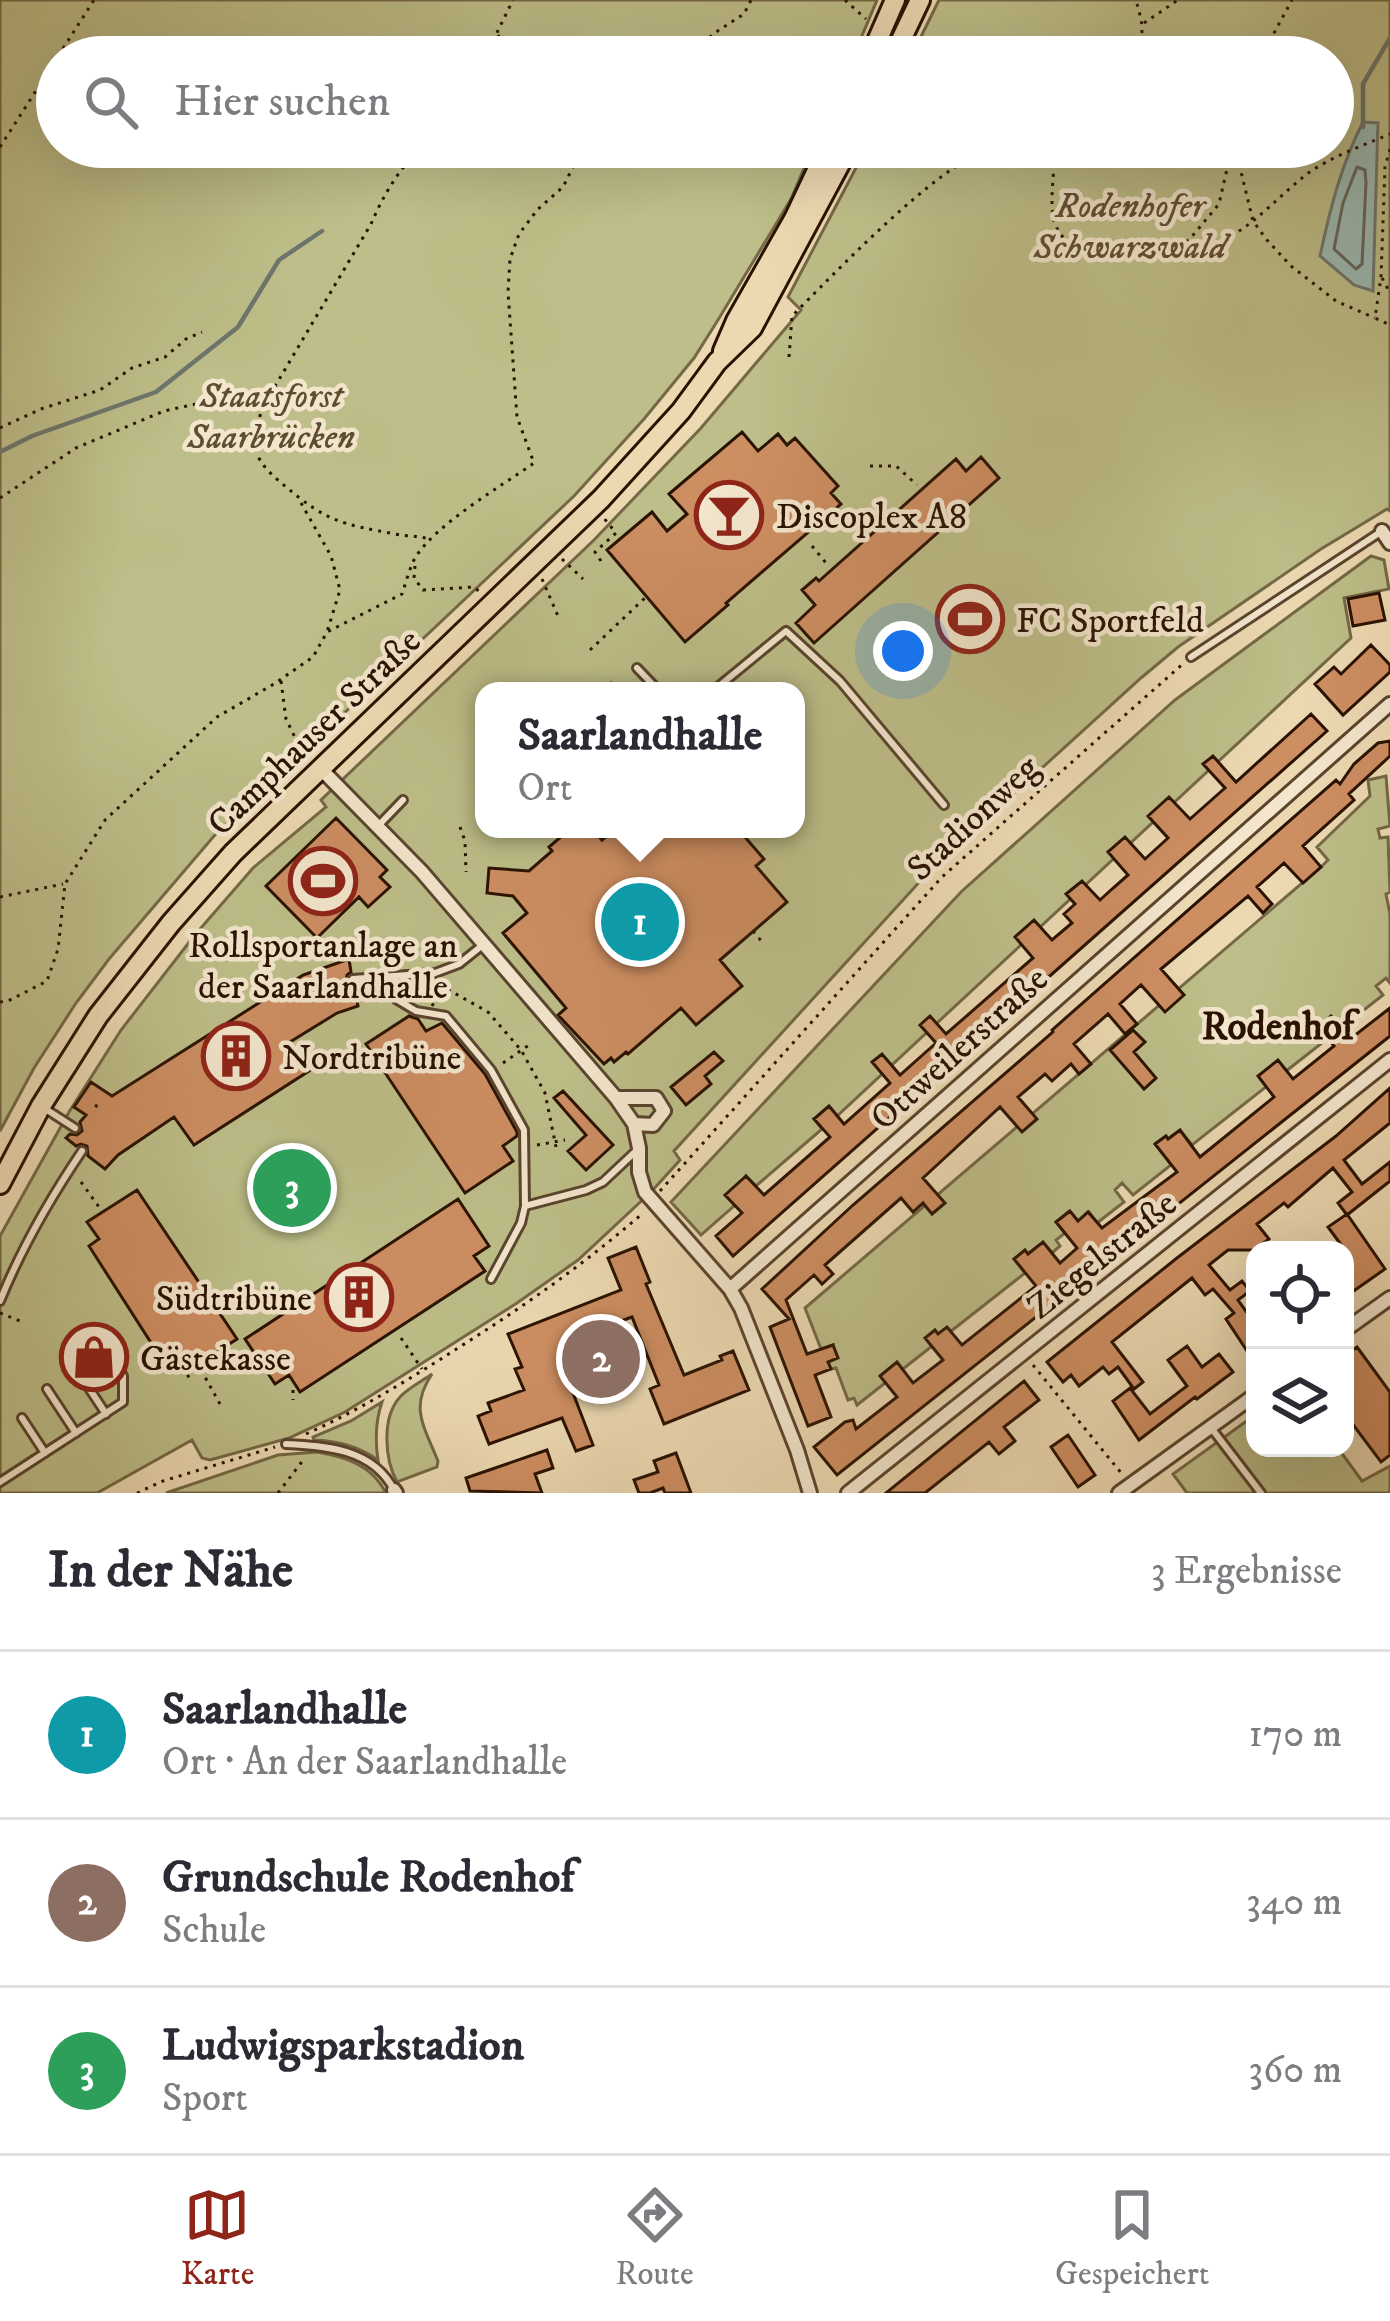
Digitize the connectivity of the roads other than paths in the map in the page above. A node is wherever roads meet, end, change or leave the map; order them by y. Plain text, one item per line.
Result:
1 (895, 0) edge
2 (920, 0) edge
3 (879, 36) edge
4 (903, 36) edge
5 (818, 168) edge
6 (838, 168) edge
7 (718, 362) junction
8 (1386, 537) edge
9 (1191, 657) road end
10 (638, 668) dead end
11 (650, 682) edge
12 (724, 682) edge
13 (1390, 704) edge
14 (321, 769) junction
15 (403, 800) dead end
16 (944, 805) dead end
17 (378, 826) junction
18 (484, 944) junction
19 (394, 976) junction
20 (353, 979) dead end
21 (1390, 1060) edge
22 (616, 1098) junction
23 (41, 1106) junction
24 (634, 1124) junction
25 (75, 1128) dead end
26 (639, 1148) junction
27 (82, 1151) dead end
28 (0, 1184) edge
29 (524, 1206) junction
30 (491, 1279) dead end
31 (730, 1288) junction
32 (1390, 1298) edge
33 (0, 1301) edge
34 (1354, 1324) edge
35 (105, 1347) dead end
36 (80, 1373) dead end
37 (47, 1389) dead end
38 (1246, 1402) edge
39 (106, 1414) junction
40 (22, 1418) dead end
41 (1211, 1427) junction
42 (76, 1433) junction
43 (286, 1444) road end
44 (45, 1453) junction
45 (0, 1482) edge
46 (395, 1491) edge
47 (810, 1493) edge
48 (848, 1493) edge
49 (1119, 1493) edge
50 (1262, 1493) edge

1 - 3 main road
2 - 4 main road
5 - 7 main road, Camphauser Straße
6 - 7 main road, Camphauser Straße
7 - 14 main road, Camphauser Straße
8 - 9 lane
10 - 11 lane
12 - 16 lane
13 - 31 street, Ottweilerstraße
14 - 17 street
14 - 23 main road, Camphauser Straße
15 - 17 lane
17 - 18 street
18 - 19 lane
18 - 22 street
19 - 20 lane
19 - 29 lane
21 - 48 street, Ziegelstraße
22 - 24 street
22 - 24 street
23 - 25 lane
23 - 28 main road, Camphauser Straße
24 - 26 street
26 - 29 lane
26 - 31 street
27 - 33 lane
29 - 30 lane
31 - 47 street
32 - 34 street
35 - 39 lane
36 - 39 lane
37 - 42 lane
38 - 41 street
39 - 42 lane
40 - 44 lane
41 - 49 street
41 - 50 lane
42 - 44 lane
43 - 46 lane
44 - 45 lane

